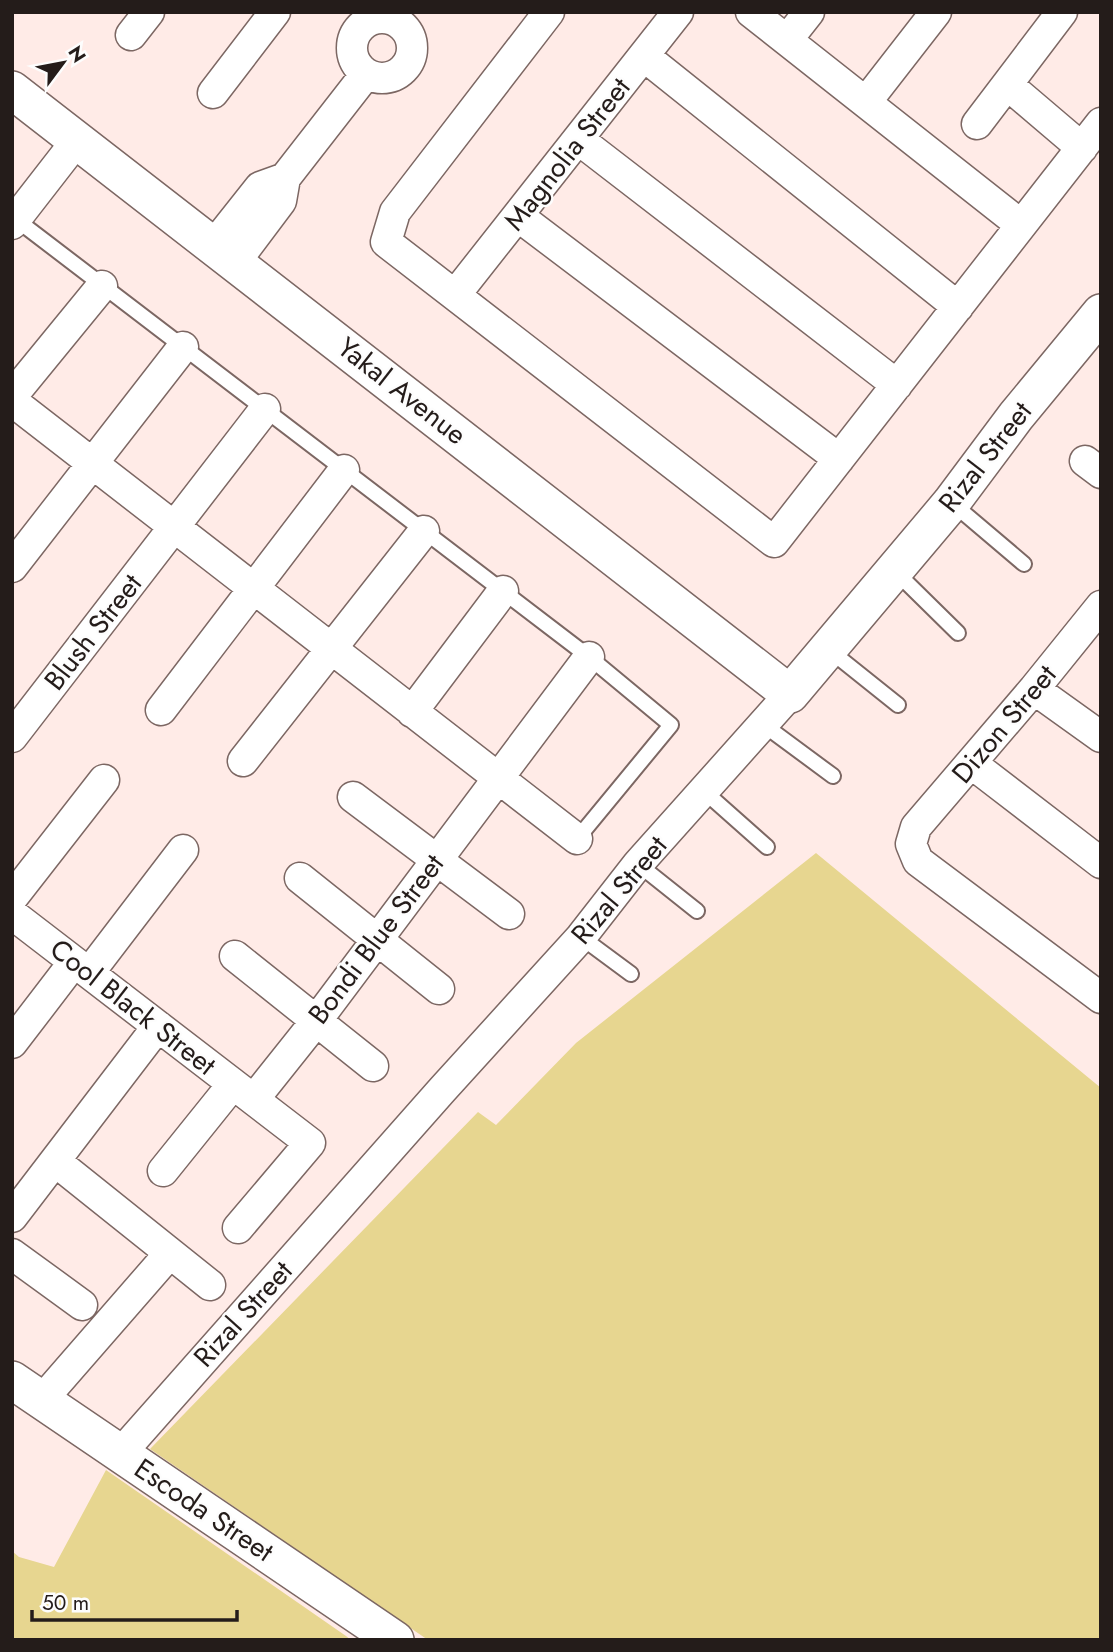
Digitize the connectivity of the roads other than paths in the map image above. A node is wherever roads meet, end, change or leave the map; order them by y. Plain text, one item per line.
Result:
1 (275, 12) edge
2 (549, 12) edge
3 (678, 12) edge
4 (751, 12) edge
5 (809, 12) edge
6 (936, 12) edge
7 (1062, 12) edge
8 (357, 18) edge
9 (408, 19) edge
10 (787, 40) junction
11 (644, 56) junction
12 (366, 75) junction
13 (1008, 85) junction
14 (12, 90) edge
15 (213, 93) dead end
16 (866, 102) junction
17 (1101, 123) edge
18 (977, 124) dead end
19 (78, 139) junction
20 (579, 139) junction
21 (1082, 148) junction
22 (518, 216) junction
23 (13, 220) edge
24 (1021, 225) junction
25 (225, 253) junction
26 (102, 286) junction
27 (455, 295) junction
28 (958, 307) junction
29 (1101, 313) edge
30 (183, 347) junction
31 (897, 385) junction
32 (12, 399) edge
33 (265, 409) junction
34 (839, 459) junction
35 (93, 464) junction
36 (344, 470) junction
37 (951, 503) junction
38 (174, 527) junction
39 (424, 531) junction
40 (1024, 564) dead end
41 (12, 567) edge
42 (894, 571) junction
43 (253, 588) junction
44 (503, 591) junction
45 (1101, 606) edge
46 (958, 633) dead end
47 (827, 648) junction
48 (332, 649) junction
49 (589, 657) junction
50 (1034, 690) junction
51 (790, 694) junction
52 (898, 705) dead end
53 (161, 710) dead end
54 (412, 712) junction
55 (764, 725) junction
56 (12, 737) edge
57 (1101, 737) edge
58 (243, 761) dead end
59 (971, 763) junction
60 (833, 776) dead end
61 (498, 778) junction
62 (104, 780) dead end
63 (705, 792) junction
64 (353, 797) dead end
65 (577, 839) joint
66 (767, 847) dead end
67 (183, 850) dead end
68 (437, 858) junction
69 (1101, 863) edge
70 (638, 864) junction
71 (300, 878) dead end
72 (12, 898) edge
73 (697, 911) dead end
74 (12, 914) edge
75 (509, 914) dead end
76 (581, 937) junction
77 (376, 938) junction
78 (235, 956) dead end
79 (82, 967) junction
80 (631, 974) dead end
81 (439, 989) dead end
82 (1101, 998) edge
83 (317, 1020) junction
84 (158, 1026) junction
85 (12, 1043) edge
86 (373, 1066) dead end
87 (244, 1092) junction
88 (55, 1161) junction
89 (163, 1171) dead end
90 (12, 1217) edge
91 (238, 1228) dead end
92 (12, 1254) edge
93 (170, 1254) junction
94 (210, 1285) dead end
95 (82, 1305) dead end
96 (27, 1390) edge
97 (121, 1453) junction
98 (395, 1640) edge

1 - 15 street
2 - 27 street
3 - 11 street, Magnolia Street
4 - 10 street
5 - 10 street
6 - 16 street
7 - 13 street
8 - 9 street
8 - 12 street
9 - 12 street
10 - 16 street
11 - 20 street, Magnolia Street
11 - 28 street
12 - 25 street
13 - 18 street
13 - 21 street
14 - 19 street, Yakal Avenue
16 - 24 street
17 - 21 street
19 - 23 street
19 - 25 street, Yakal Avenue
20 - 22 street, Magnolia Street
20 - 31 street
21 - 24 street
22 - 27 street, Magnolia Street
22 - 34 street
23 - 26 lane
24 - 28 street
25 - 51 street, Yakal Avenue
26 - 30 lane
26 - 32 street
27 - 34 street
28 - 31 street
29 - 37 street, Rizal Street
30 - 33 lane
30 - 35 street
31 - 34 street
32 - 35 street
33 - 36 lane
33 - 38 street, Blush Street
35 - 38 street
35 - 41 street
36 - 39 lane
36 - 43 street
37 - 40 lane
37 - 42 street, Rizal Street
38 - 43 street
38 - 56 street, Blush Street
39 - 44 lane
39 - 48 street
42 - 46 lane
42 - 47 street, Rizal Street
43 - 48 street
43 - 53 street
44 - 49 lane
44 - 54 street
45 - 50 street, Dizon Street
47 - 51 street, Rizal Street
47 - 52 lane
48 - 54 street
48 - 58 street
49 - 61 street, Bondi Blue Street
49 - 65 lane
50 - 57 street
50 - 59 street, Dizon Street
51 - 55 street, Rizal Street
54 - 61 street
55 - 60 lane
55 - 63 street, Rizal Street
59 - 69 street
59 - 82 street, Dizon Street
61 - 65 street
61 - 68 street, Bondi Blue Street
62 - 72 street
63 - 66 lane
63 - 70 street, Rizal Street
64 - 68 street
67 - 79 street
68 - 75 street
68 - 77 street, Bondi Blue Street
70 - 73 lane
70 - 76 street, Rizal Street
71 - 77 street
74 - 79 street, Cool Black Street
76 - 80 lane
76 - 97 street, Rizal Street
77 - 81 street
77 - 83 street, Bondi Blue Street
78 - 83 street
79 - 84 street, Cool Black Street
79 - 85 street
83 - 86 street
83 - 87 street, Bondi Blue Street
84 - 87 street, Cool Black Street
84 - 88 street
87 - 89 street, Bondi Blue Street
87 - 91 street, Cool Black Street
88 - 90 street
88 - 93 street
92 - 95 street
93 - 94 street
93 - 96 street
96 - 97 street, Escoda Street
97 - 98 street, Escoda Street

